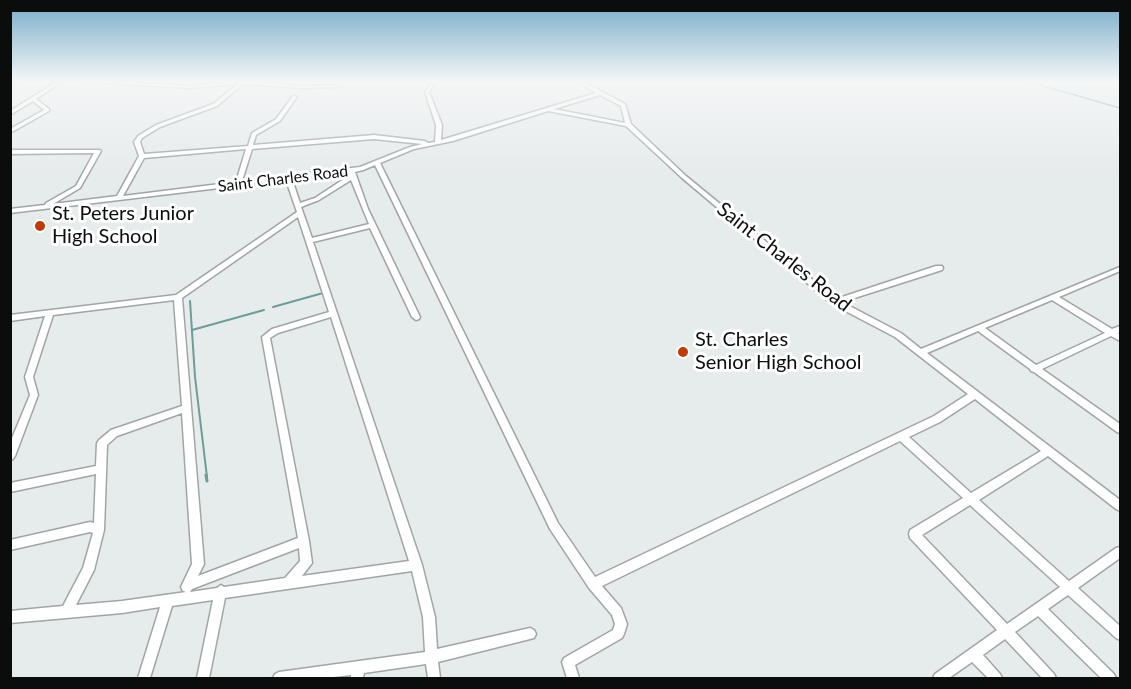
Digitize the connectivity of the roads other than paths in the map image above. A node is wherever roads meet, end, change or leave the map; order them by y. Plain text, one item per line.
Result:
1 (41, 113) edge
2 (195, 113) edge
3 (283, 113) edge
4 (435, 113) edge
5 (529, 113) edge
6 (570, 113) edge
7 (625, 113) edge
8 (628, 125) junction
9 (10, 132) edge
10 (428, 143) junction
11 (438, 143) junction
12 (250, 146) junction
13 (10, 152) edge
14 (142, 156) junction
15 (377, 164) junction
16 (352, 173) junction
17 (289, 180) junction
18 (238, 185) junction
19 (119, 198) junction
20 (43, 207) junction
21 (298, 209) junction
22 (10, 211) edge
23 (373, 225) junction
24 (310, 241) junction
25 (939, 268) dead end
26 (1120, 270) edge
27 (178, 297) junction
28 (1053, 297) junction
29 (835, 302) junction
30 (50, 313) junction
31 (333, 314) junction
32 (416, 316) dead end
33 (10, 318) edge
34 (980, 329) junction
35 (1118, 333) edge
36 (921, 352) junction
37 (1034, 369) junction
38 (975, 394) junction
39 (187, 408) junction
40 (1120, 429) edge
41 (902, 436) junction
42 (1049, 451) junction
43 (10, 456) edge
44 (101, 468) junction
45 (10, 488) edge
46 (973, 500) junction
47 (1120, 506) edge
48 (99, 530) junction
49 (304, 541) junction
50 (10, 545) edge
51 (1120, 552) edge
52 (416, 565) junction
53 (288, 583) junction
54 (593, 584) junction
55 (188, 585) junction
56 (1069, 586) junction
57 (221, 591) junction
58 (173, 599) junction
59 (1038, 608) junction
60 (66, 612) junction
61 (10, 617) edge
62 (1005, 632) junction
63 (530, 634) dead end
64 (1120, 634) edge
65 (973, 654) junction
66 (431, 657) junction
67 (358, 673) edge
68 (144, 678) edge
69 (202, 678) edge
70 (279, 678) edge
71 (434, 678) edge
72 (573, 678) edge
73 (939, 678) edge
74 (996, 678) edge
75 (1050, 678) edge
76 (1110, 678) edge

1 - 9 street
2 - 14 street
3 - 12 street
4 - 11 street
5 - 11 street, Saint Charles Road
6 - 8 street
7 - 8 street, Saint Charles Road
8 - 29 street, Saint Charles Road
10 - 11 street, Saint Charles Road
10 - 12 street
10 - 15 street, Saint Charles Road
12 - 14 street
12 - 18 street
13 - 20 street
14 - 19 street
15 - 16 street, Saint Charles Road
15 - 54 street
16 - 17 street, Saint Charles Road
16 - 21 street
16 - 23 street
17 - 18 street, Saint Charles Road
17 - 21 street
18 - 19 street, Saint Charles Road
19 - 20 street, Saint Charles Road
20 - 22 street, Saint Charles Road
21 - 24 street
21 - 27 street
23 - 24 street
23 - 32 street
24 - 31 street
25 - 29 street
26 - 28 street
27 - 30 street
27 - 39 street
28 - 34 street
28 - 35 street
29 - 36 street, Saint Charles Road
30 - 33 street
30 - 43 street
31 - 49 street
31 - 52 street
34 - 36 street
34 - 37 street
35 - 37 street
36 - 38 street, Saint Charles Road
37 - 40 street
38 - 41 street
38 - 42 street, Saint Charles Road
39 - 44 street
39 - 55 street
41 - 46 street
41 - 54 street
42 - 46 street
42 - 47 street, Saint Charles Road
44 - 45 street
44 - 48 street
46 - 56 street
46 - 62 street
48 - 50 street
48 - 60 street
49 - 53 street
49 - 55 street
51 - 56 street
52 - 53 street
52 - 66 street
53 - 57 street
54 - 72 street
55 - 58 street
56 - 59 street
56 - 64 street
57 - 58 street
57 - 69 street
58 - 60 street
58 - 68 street
59 - 62 street
59 - 76 street
60 - 61 street
62 - 65 street
62 - 75 street
63 - 66 street
65 - 73 street
65 - 74 street
66 - 67 street
66 - 71 street
67 - 70 street

